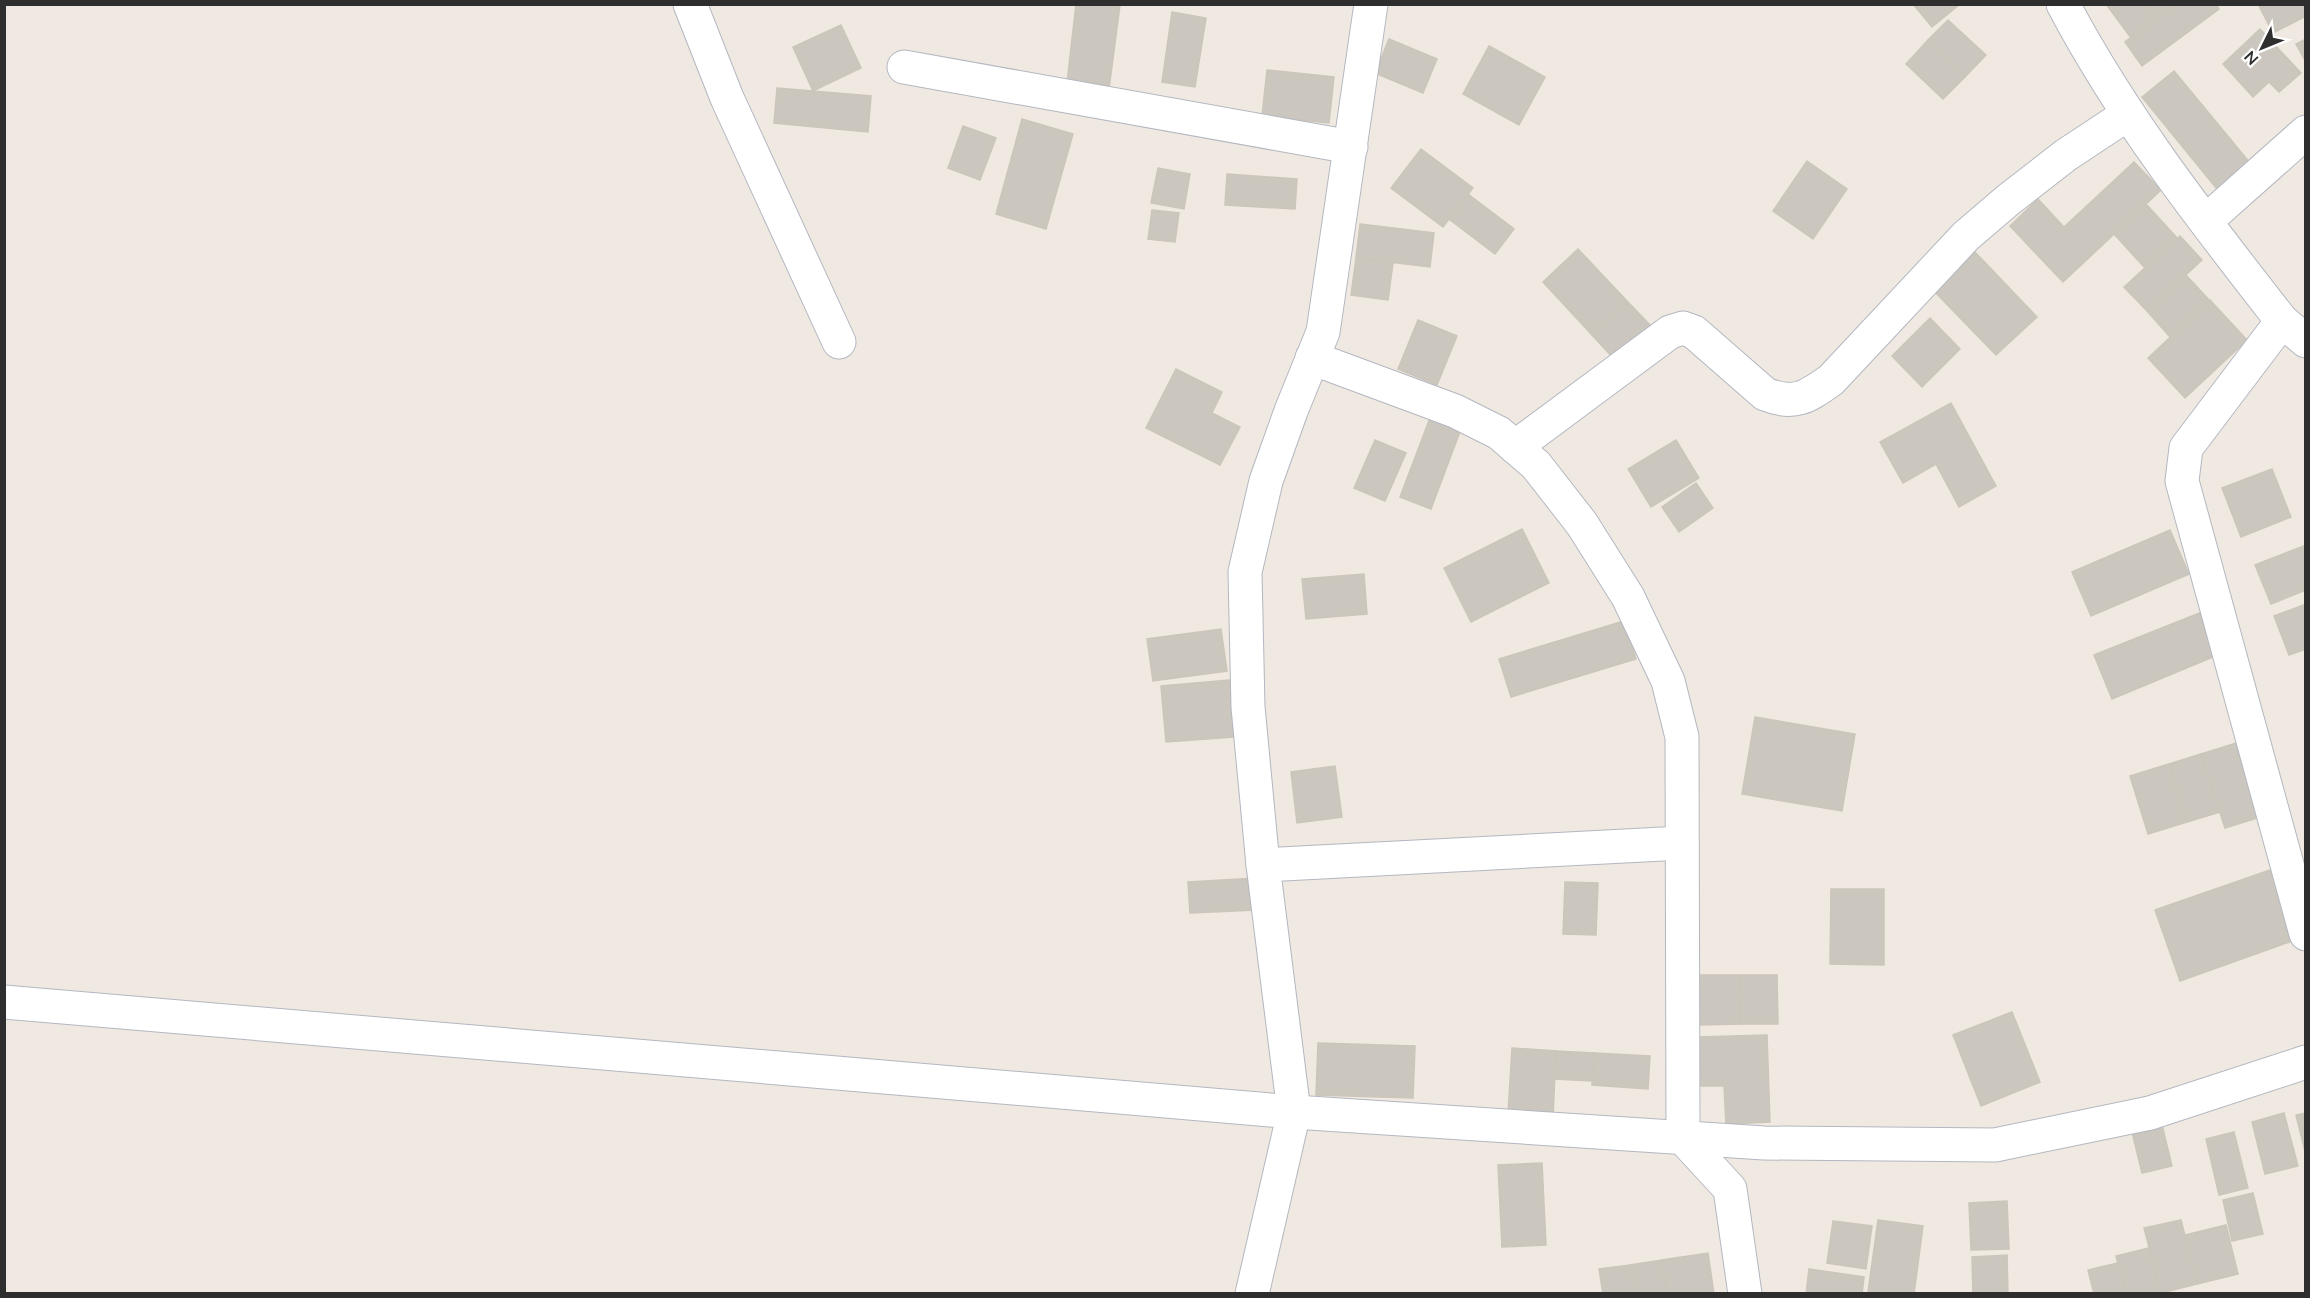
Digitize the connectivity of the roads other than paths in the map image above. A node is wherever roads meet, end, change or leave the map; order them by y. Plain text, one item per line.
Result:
1 (690, 4) edge
2 (1371, 4) edge
3 (2063, 4) edge
4 (904, 67) dead end
5 (2128, 114) junction
6 (2306, 132) edge
7 (1351, 147) junction
8 (2206, 221) junction
9 (2294, 331) edge
10 (839, 342) dead end
11 (1312, 358) junction
12 (1515, 447) junction
13 (1682, 843) junction
14 (1263, 866) junction
15 (2306, 934) edge
16 (4, 1002) edge
17 (2306, 1062) edge
18 (1294, 1112) junction
19 (1683, 1138) junction
20 (1252, 1293) edge
21 (1744, 1293) edge

1 - 10 street
2 - 7 street
3 - 5 street
4 - 7 street
5 - 8 street
5 - 12 street
6 - 8 street
7 - 11 street
8 - 9 street
9 - 15 street
11 - 12 street
11 - 14 street
12 - 13 street
13 - 14 street
13 - 19 street
14 - 18 street
16 - 18 street
17 - 19 street
18 - 19 street
18 - 20 street
19 - 21 street

